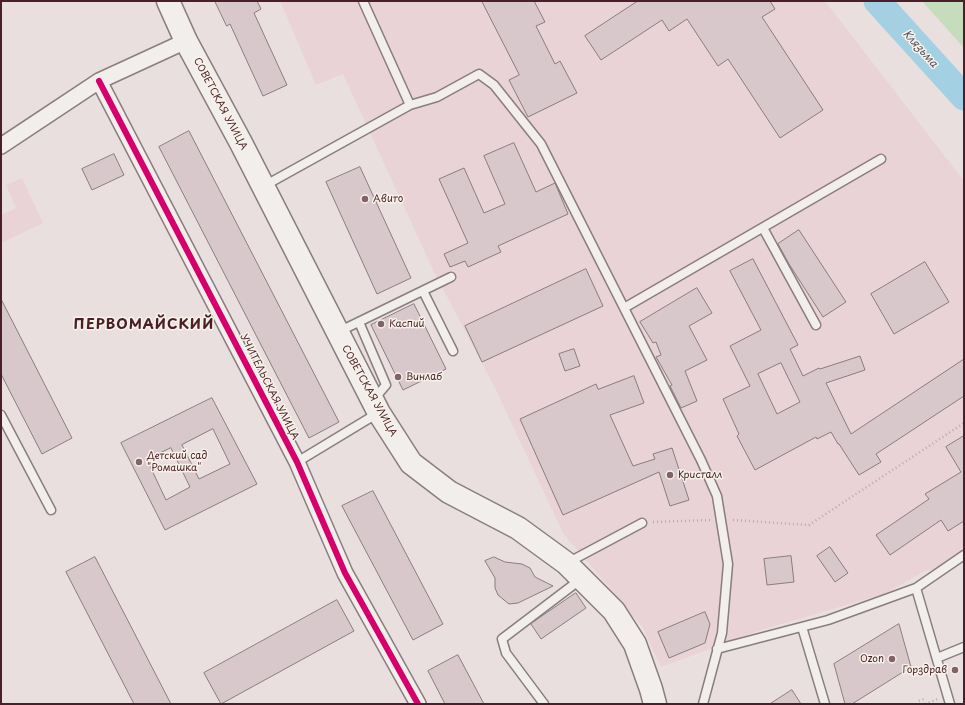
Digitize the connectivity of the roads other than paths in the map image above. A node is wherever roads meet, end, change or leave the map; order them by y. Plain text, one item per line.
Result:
1 (168, 1) edge
2 (363, 1) edge
3 (186, 41) junction
4 (99, 81) junction
5 (410, 105) junction
6 (1, 146) edge
7 (881, 159) dead end
8 (263, 186) junction
9 (763, 228) junction
10 (451, 278) dead end
11 (423, 291) junction
12 (624, 308) junction
13 (359, 322) junction
14 (816, 325) dead end
15 (338, 332) junction
16 (453, 351) dead end
17 (376, 407) junction
18 (1, 415) edge
19 (297, 462) junction
20 (51, 510) dead end
21 (642, 523) road end
22 (964, 555) edge
23 (566, 563) junction
24 (582, 579) junction
25 (916, 588) junction
26 (802, 627) junction
27 (964, 647) edge
28 (717, 649) junction
29 (937, 658) junction
30 (418, 704) edge
31 (544, 704) edge
32 (655, 704) edge
33 (703, 704) edge
34 (825, 704) edge
35 (950, 704) edge

1 - 3 main road, СОВЕТСКАЯ УЛИЦА
2 - 5 lane
3 - 4 street
3 - 8 main road, СОВЕТСКАЯ УЛИЦА
4 - 6 street
4 - 19 street, УЧИТЕЛЬСКАЯ УЛИЦА
5 - 8 lane
5 - 12 lane
7 - 9 lane
8 - 15 main road, СОВЕТСКАЯ УЛИЦА
9 - 12 lane
9 - 14 lane
10 - 11 lane
11 - 13 lane
11 - 16 lane
12 - 28 lane
13 - 15 lane
13 - 17 lane
15 - 17 main road, СОВЕТСКАЯ УЛИЦА
17 - 19 lane
17 - 23 main road, СОВЕТСКАЯ УЛИЦА
18 - 20 lane
19 - 30 street, УЧИТЕЛЬСКАЯ УЛИЦА
21 - 23 lane
22 - 25 lane
23 - 24 main road, СОВЕТСКАЯ УЛИЦА
24 - 31 lane
24 - 32 main road, СОВЕТСКАЯ УЛИЦА
25 - 26 lane
25 - 29 lane
26 - 28 lane
26 - 34 lane
27 - 29 lane
28 - 33 lane
29 - 35 lane

